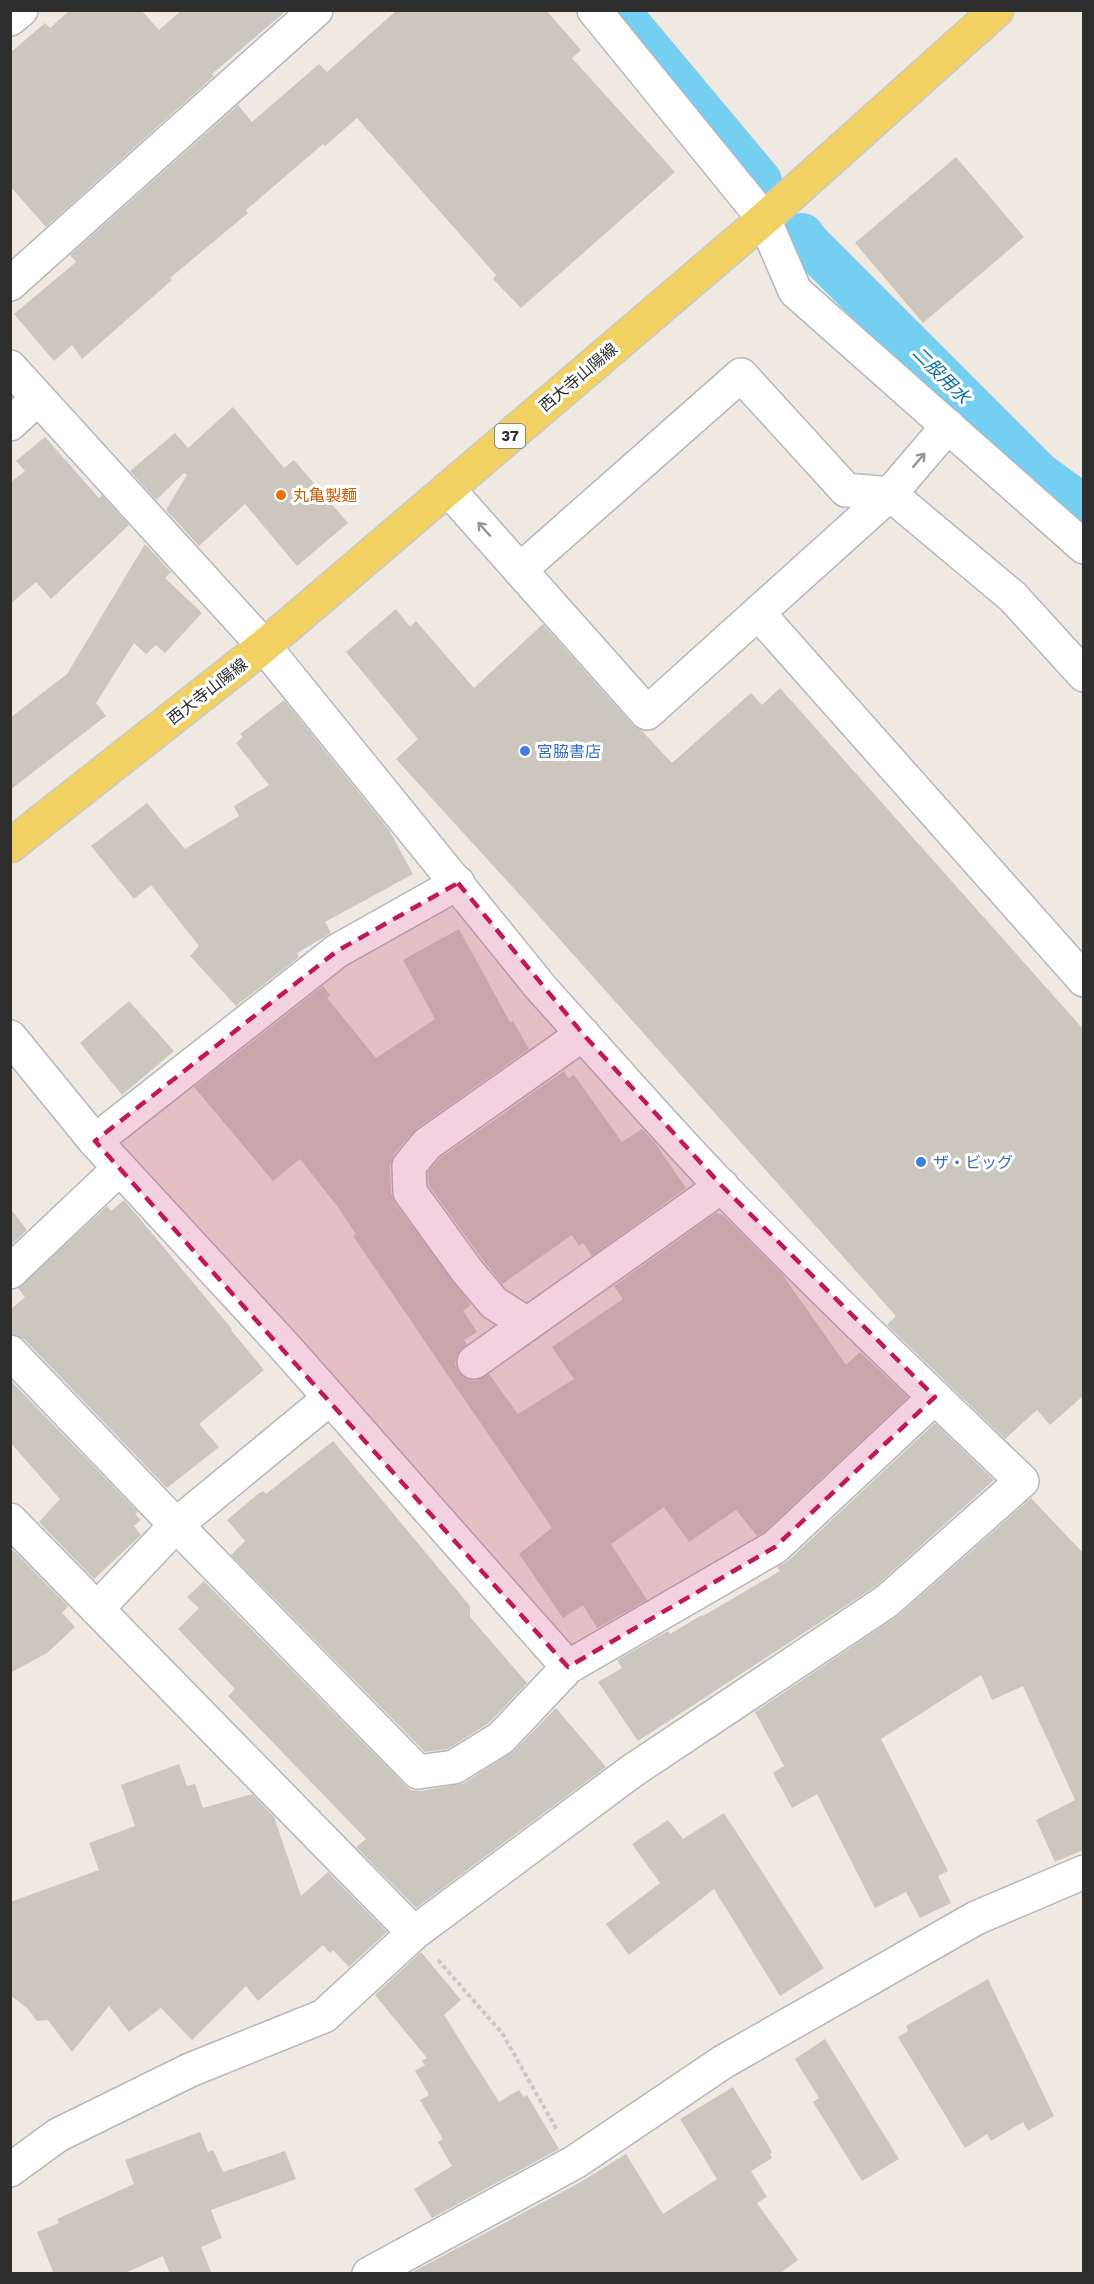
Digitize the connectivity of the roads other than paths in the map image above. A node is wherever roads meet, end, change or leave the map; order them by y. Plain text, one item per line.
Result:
1 (21, 10) edge
2 (316, 10) edge
3 (594, 10) edge
4 (997, 10) edge
5 (10, 20) edge
6 (764, 219) junction
7 (10, 284) edge
8 (10, 367) edge
9 (37, 399) junction
10 (10, 424) edge
11 (948, 426) junction
12 (448, 489) junction
13 (890, 494) junction
14 (1083, 547) edge
15 (520, 570) junction
16 (758, 613) junction
17 (264, 646) junction
18 (1079, 660) edge
19 (10, 846) edge
20 (458, 883) junction
21 (1083, 980) edge
22 (583, 1034) junction
23 (10, 1037) edge
24 (95, 1141) junction
25 (120, 1168) junction
26 (722, 1186) junction
27 (10, 1272) edge
28 (527, 1324) junction
29 (10, 1352) edge
30 (474, 1362) dead end
31 (935, 1397) junction
32 (330, 1398) junction
33 (10, 1520) edge
34 (176, 1525) junction
35 (97, 1609) junction
36 (568, 1667) junction
37 (1083, 1872) edge
38 (414, 1933) junction
39 (10, 2170) edge
40 (369, 2274) edge

1 - 5 street
2 - 7 street
3 - 6 street
4 - 6 main road, 西大寺山陽線 / 37
6 - 11 street
6 - 12 main road, 西大寺山陽線 / 37
8 - 9 street
9 - 10 street
9 - 17 street
13 -> 11 street
11 - 14 street
15 -> 12 street
12 - 17 main road, 西大寺山陽線 / 37
13 - 15 street
13 - 16 street
13 - 18 street
15 - 16 street
16 - 21 street
17 - 19 main road, 西大寺山陽線 / 37
17 - 20 street
20 - 22 street
20 - 24 street
22 - 26 street
22 - 28 street
23 - 24 street
24 - 25 street
25 - 27 street
25 - 32 street
26 - 28 street
26 - 31 street
28 - 30 street
29 - 34 street
31 - 36 street
31 - 38 street
32 - 34 street
32 - 36 street
33 - 35 street
34 - 35 street
34 - 36 street
35 - 38 street
37 - 40 street
38 - 39 street

